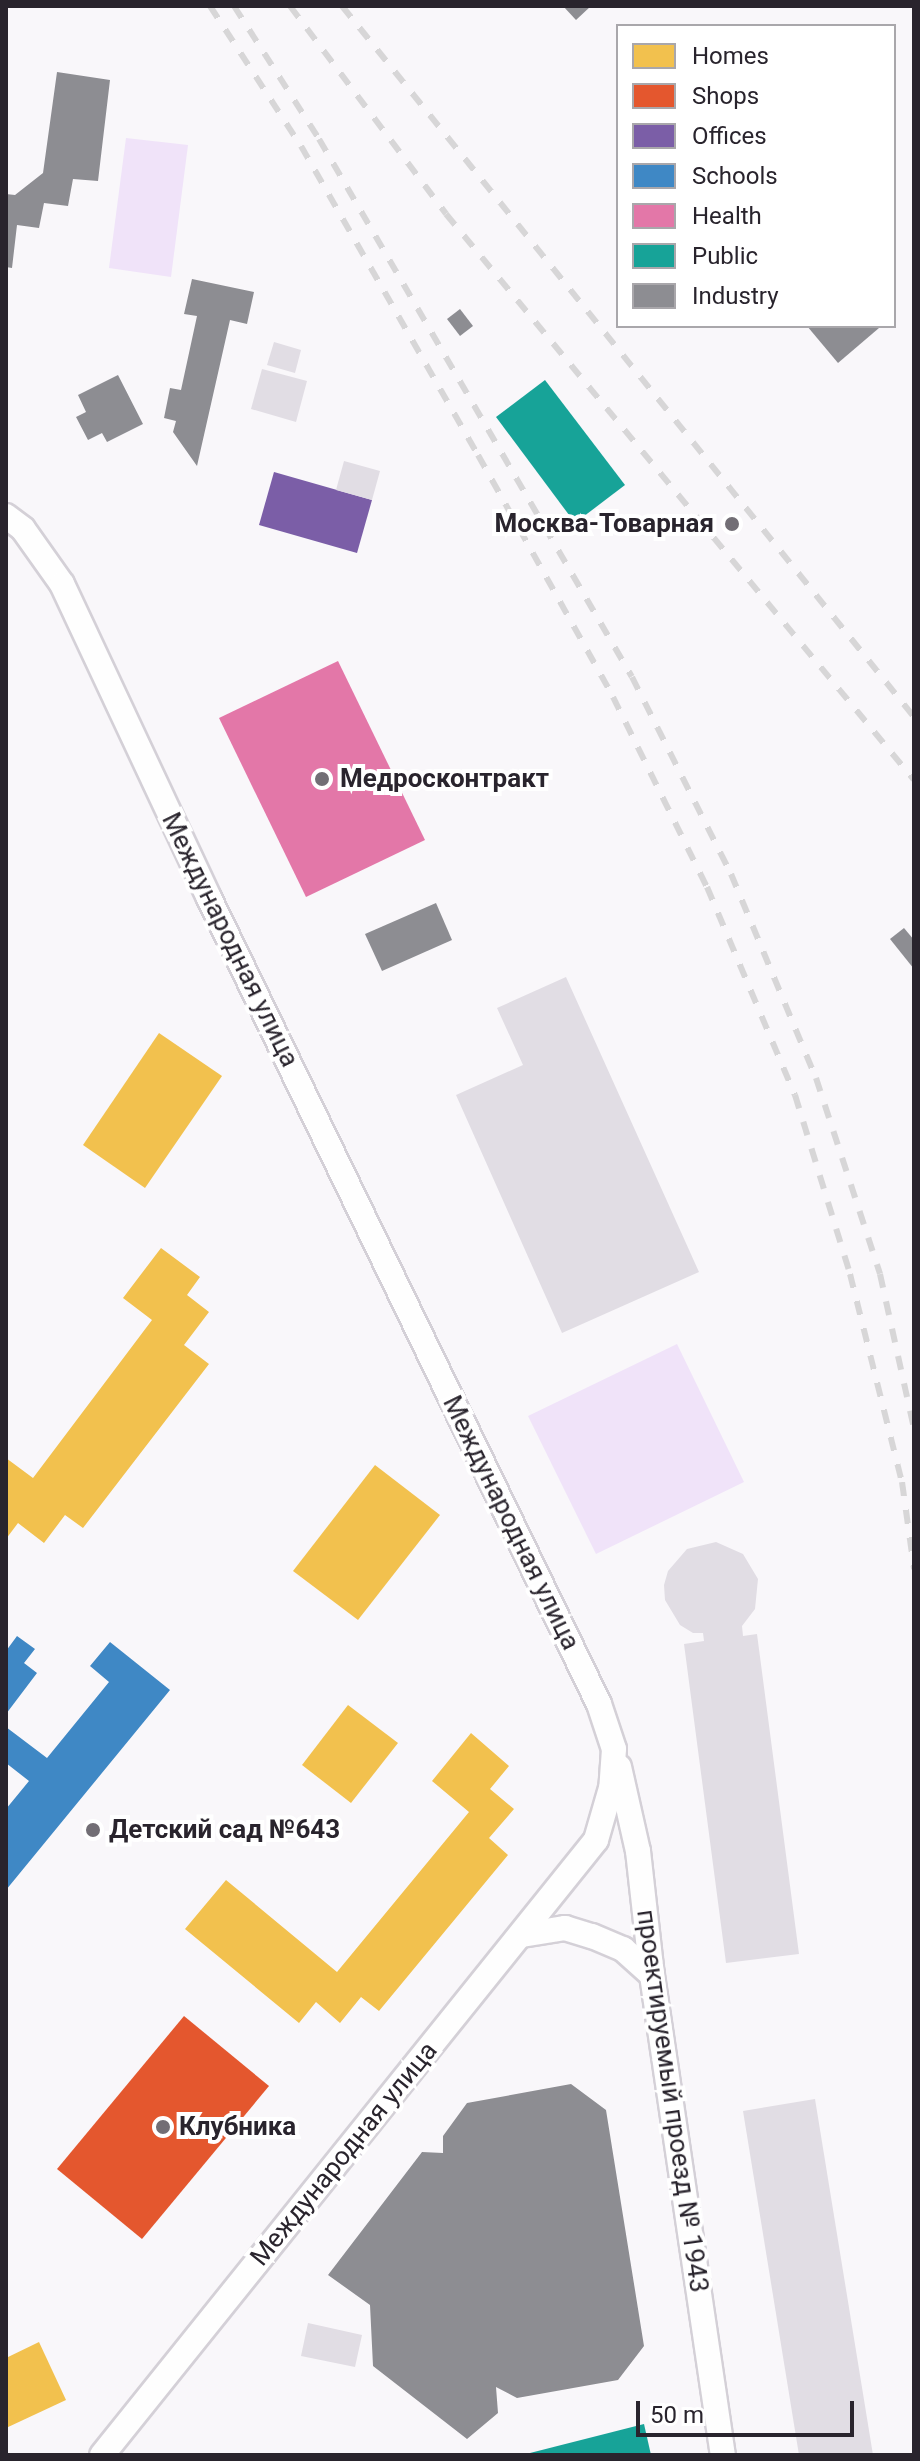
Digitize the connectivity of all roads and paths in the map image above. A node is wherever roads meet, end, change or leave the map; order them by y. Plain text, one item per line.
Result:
1 (6, 516) edge
2 (614, 1749) junction
3 (522, 1935) junction
4 (652, 1975) junction
5 (102, 2455) edge
6 (723, 2455) edge

1 - 2 street, Международная улица
2 - 3 street, Международная улица
2 - 4 street, проектируемый проезд № 1943
3 - 4 street
3 - 5 street, Международная улица
4 - 6 street, проектируемый проезд № 1943

